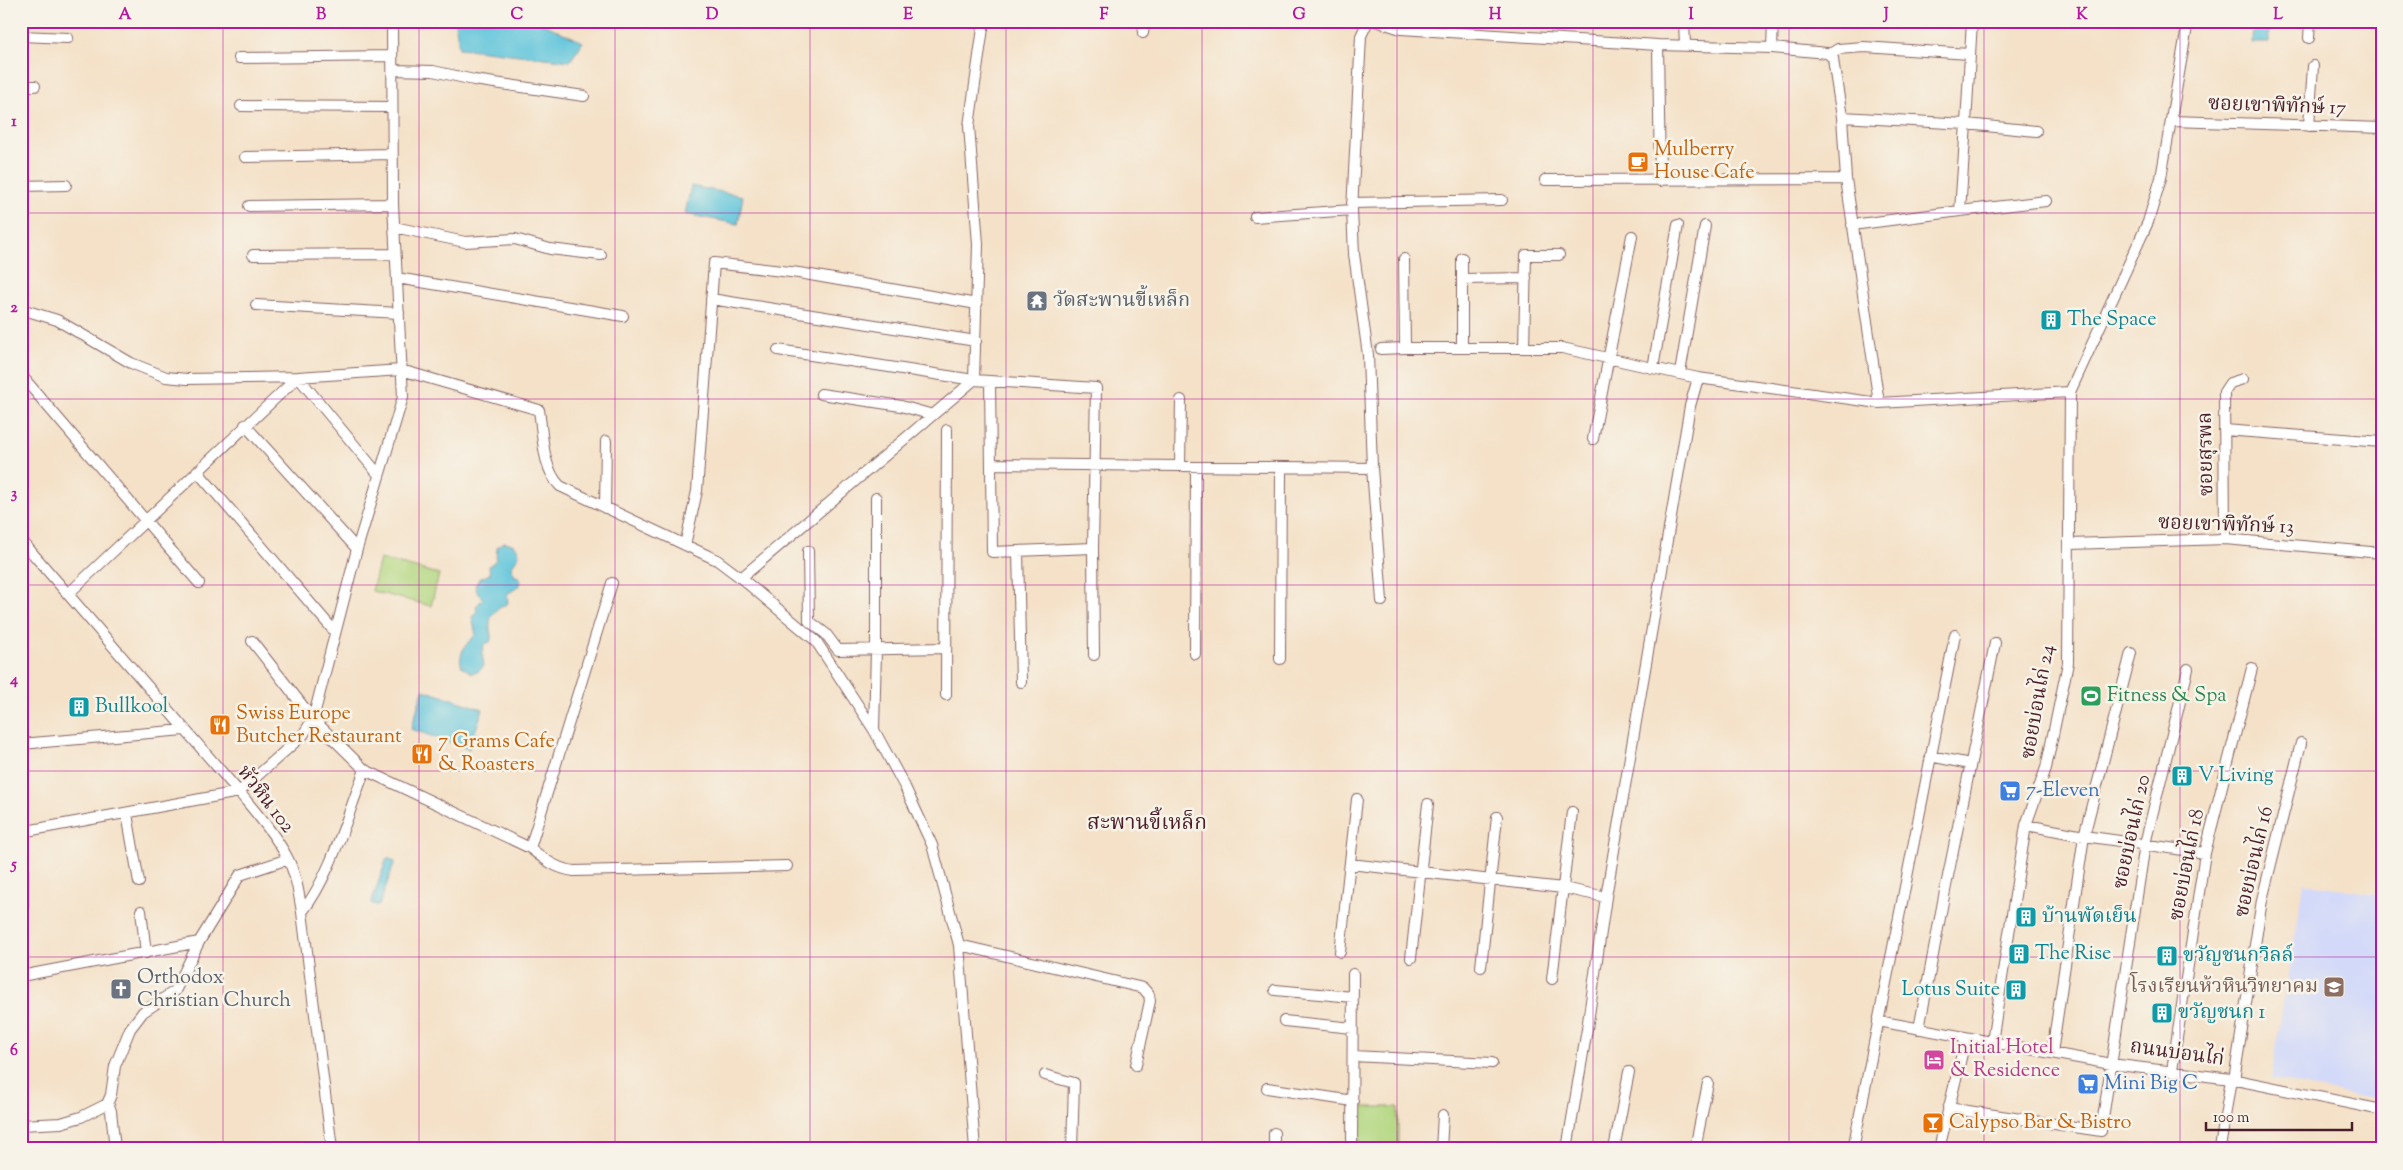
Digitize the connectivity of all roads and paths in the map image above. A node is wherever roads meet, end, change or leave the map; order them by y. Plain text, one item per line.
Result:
1 (392, 21) edge
2 (984, 21) edge
3 (1145, 21) edge
4 (1368, 21) edge
5 (1376, 21) edge
6 (1684, 21) edge
7 (1773, 21) edge
8 (1972, 21) edge
9 (2188, 21) edge
10 (2310, 21) edge
11 (2381, 21) edge
12 (2380, 32) dead end
13 (1143, 33) dead end
14 (21, 36) edge
15 (68, 38) dead end
16 (2309, 38) dead end
17 (1658, 45) junction
18 (1686, 45) junction
19 (1772, 48) junction
20 (1830, 54) junction
21 (1969, 54) junction
22 (392, 56) junction
23 (239, 58) dead end
24 (2312, 66) dead end
25 (393, 70) junction
26 (21, 86) edge
27 (35, 86) dead end
28 (584, 96) dead end
29 (241, 106) dead end
30 (392, 106) junction
31 (1842, 116) junction
32 (2172, 121) junction
33 (1966, 124) junction
34 (2309, 126) junction
35 (2382, 128) edge
36 (2036, 131) dead end
37 (392, 154) junction
38 (246, 156) dead end
39 (1846, 179) junction
40 (1545, 180) dead end
41 (1660, 181) junction
42 (66, 185) dead end
43 (21, 186) edge
44 (1502, 200) dead end
45 (2046, 201) dead end
46 (394, 204) junction
47 (249, 206) dead end
48 (1352, 207) junction
49 (1960, 211) junction
50 (1255, 217) dead end
51 (1678, 225) dead end
52 (1852, 225) junction
53 (1705, 226) dead end
54 (394, 227) junction
55 (1632, 236) dead end
56 (395, 254) junction
57 (601, 254) dead end
58 (253, 255) dead end
59 (1559, 255) dead end
60 (1462, 258) dead end
61 (1404, 259) dead end
62 (397, 278) junction
63 (1526, 278) junction
64 (1462, 280) junction
65 (710, 299) junction
66 (977, 304) junction
67 (256, 305) dead end
68 (21, 309) edge
69 (399, 314) junction
70 (623, 316) dead end
71 (976, 341) junction
72 (1405, 348) junction
73 (1462, 348) junction
74 (1524, 348) junction
75 (1381, 349) dead end
76 (778, 350) dead end
77 (1610, 359) junction
78 (1653, 368) junction
79 (401, 370) junction
80 (1680, 373) junction
81 (21, 375) edge
82 (298, 377) junction
83 (1698, 378) junction
84 (2242, 379) dead end
85 (974, 380) junction
86 (990, 382) junction
87 (2070, 392) junction
88 (821, 394) dead end
89 (1181, 400) dead end
90 (1879, 403) junction
91 (932, 415) junction
92 (245, 426) junction
93 (946, 430) dead end
94 (2224, 430) junction
95 (1593, 439) dead end
96 (606, 441) dead end
97 (2382, 442) edge
98 (991, 464) junction
99 (1094, 466) junction
100 (1180, 466) junction
101 (1196, 467) junction
102 (1281, 468) junction
103 (1372, 468) junction
104 (196, 472) junction
105 (379, 474) junction
106 (876, 498) dead end
107 (606, 508) junction
108 (145, 520) junction
109 (2225, 539) junction
110 (21, 540) edge
111 (2070, 544) junction
112 (685, 545) junction
113 (1093, 548) junction
114 (357, 549) junction
115 (808, 551) dead end
116 (1018, 551) junction
117 (2382, 553) edge
118 (741, 578) junction
119 (198, 583) dead end
120 (612, 583) dead end
121 (68, 594) junction
122 (1382, 601) dead end
123 (336, 632) junction
124 (1955, 635) dead end
125 (252, 641) dead end
126 (1995, 642) dead end
127 (946, 648) junction
128 (876, 650) junction
129 (2131, 653) dead end
130 (1195, 654) dead end
131 (1094, 655) dead end
132 (1280, 659) dead end
133 (2252, 668) dead end
134 (2188, 669) dead end
135 (1021, 682) dead end
136 (946, 695) dead end
137 (313, 719) junction
138 (184, 730) junction
139 (874, 730) junction
140 (2301, 743) dead end
141 (21, 744) edge
142 (1930, 756) junction
143 (1970, 764) junction
144 (365, 770) junction
145 (239, 792) junction
146 (1358, 799) dead end
147 (1428, 804) dead end
148 (1572, 812) dead end
149 (127, 814) junction
150 (1497, 817) dead end
151 (2026, 825) junction
152 (22, 832) edge
153 (2084, 836) junction
154 (2145, 844) junction
155 (530, 848) junction
156 (2205, 853) junction
157 (288, 859) junction
158 (1350, 864) junction
159 (787, 866) dead end
160 (1420, 872) junction
161 (1490, 880) junction
162 (139, 882) dead end
163 (1563, 888) junction
164 (1606, 897) junction
165 (23, 906) dead end
166 (141, 911) dead end
167 (302, 912) junction
168 (198, 942) junction
169 (959, 946) junction
170 (1340, 952) dead end
171 (146, 953) junction
172 (1412, 958) dead end
173 (1481, 966) dead end
174 (1354, 974) dead end
175 (21, 976) edge
176 (1552, 979) dead end
177 (1275, 990) dead end
178 (1353, 997) junction
179 (1284, 1021) dead end
180 (1878, 1021) junction
181 (1353, 1028) junction
182 (1919, 1029) junction
183 (1966, 1038) junction
184 (1992, 1042) junction
185 (2052, 1053) junction
186 (1353, 1056) junction
187 (1492, 1063) dead end
188 (2111, 1064) junction
189 (1136, 1065) dead end
190 (2172, 1071) junction
191 (1629, 1072) dead end
192 (1045, 1076) dead end
193 (2232, 1080) junction
194 (1708, 1083) dead end
195 (1267, 1088) dead end
196 (1352, 1101) junction
197 (108, 1103) junction
198 (1948, 1108) junction
199 (2382, 1110) edge
200 (1443, 1115) dead end
201 (21, 1125) edge
202 (1274, 1133) dead end
203 (2220, 1148) edge
204 (115, 1149) edge
205 (332, 1149) edge
206 (975, 1149) edge
207 (1072, 1149) edge
208 (1274, 1149) edge
209 (1352, 1149) edge
210 (1441, 1149) edge
211 (1567, 1149) edge
212 (1614, 1149) edge
213 (1695, 1149) edge
214 (1852, 1149) edge
215 (1939, 1149) edge

1 - 22 street
2 - 66 street
3 - 13 street
4 - 48 street
5 - 17 street
6 - 18 street
7 - 19 street
8 - 21 street
9 - 32 street
10 - 16 street
11 - 12 street
14 - 15 street
17 - 18 street
17 - 41 street
18 - 19 street
19 - 20 street
20 - 21 street
20 - 31 street
21 - 33 street
22 - 23 street
22 - 25 street
24 - 34 street
25 - 28 street
25 - 30 street
26 - 27 street
29 - 30 street
30 - 37 street
31 - 33 street
31 - 39 street
32 - 34 street, ซอยเขาพิทักษ์ 17
32 - 87 street
33 - 36 street
33 - 49 street
34 - 35 street, ซอยเขาพิทักษ์ 17
37 - 38 street
37 - 46 street
39 - 41 street
39 - 52 street
40 - 41 street
42 - 43 street
44 - 48 street
45 - 49 street
46 - 47 street
46 - 54 street
48 - 50 street
48 - 103 street
49 - 52 street
51 - 78 street
52 - 90 street
53 - 80 street
54 - 56 street
54 - 57 street
55 - 77 street
56 - 58 street
56 - 62 street
59 - 63 street
60 - 64 street
61 - 72 street
62 - 69 street
62 - 70 street
63 - 64 street
63 - 74 street
64 - 73 street
65 - 66 street
65 - 71 street
65 - 112 street
66 - 71 street
67 - 69 street
68 - 82 street
69 - 79 street
71 - 85 street
72 - 73 street
72 - 75 street
73 - 74 street
74 - 77 street
76 - 85 street
77 - 78 street
77 - 95 street
78 - 80 street
79 - 82 street
79 - 105 street
79 - 107 street
80 - 83 street
81 - 108 street
82 - 92 street
82 - 105 street
83 - 90 street
83 - 164 street
84 - 94 street, ซอยสุรพล
85 - 86 street
85 - 91 street
86 - 98 street
86 - 99 street
87 - 90 street
87 - 111 street, ซอยบ่อนไก่ 24
88 - 91 street
89 - 100 street
91 - 118 street
92 - 104 street
92 - 114 street
93 - 127 street
94 - 97 street
94 - 109 street, ซอยสุรพล
96 - 107 street
98 - 99 street
98 - 116 street
99 - 100 street
99 - 113 street
100 - 101 street
101 - 102 street
101 - 130 street
102 - 103 street
102 - 132 street
103 - 122 street
104 - 108 street
104 - 123 street
105 - 114 street
106 - 128 street
107 - 112 street
108 - 119 street
108 - 121 street
109 - 111 street, ซอยเขาพิทักษ์ 13
109 - 117 street, ซอยเขาพิทักษ์ 13
110 - 121 street, หัวหิน 102
111 - 151 street, ซอยบ่อนไก่ 24
112 - 118 street
113 - 116 street
113 - 131 street
114 - 123 street
115 - 128 street
116 - 135 street
118 - 139 street
120 - 155 street
121 - 138 street, หัวหิน 102
123 - 137 street
124 - 142 street
125 - 137 street
126 - 143 street
127 - 128 street
127 - 136 street
128 - 139 street
129 - 153 street
133 - 156 street, ซอยบ่อนไก่ 18
134 - 154 street, ซอยบ่อนไก่ 20
137 - 144 street
137 - 145 street
138 - 141 street
138 - 145 street, หัวหิน 102
139 - 169 street
140 - 193 street, ซอยบ่อนไก่ 16
142 - 143 street
142 - 180 street
143 - 182 street
144 - 155 street
144 - 167 street
145 - 149 street
145 - 157 street, หัวหิน 102
146 - 158 street
147 - 160 street
148 - 163 street
149 - 152 street
149 - 162 street
150 - 161 street
151 - 153 street
151 - 184 street, ซอยบ่อนไก่ 24
152 - 165 street
153 - 154 street
153 - 185 street
154 - 156 street
154 - 188 street, ซอยบ่อนไก่ 20
155 - 159 street
156 - 190 street, ซอยบ่อนไก่ 18
157 - 167 street, หัวหิน 102
157 - 168 street
158 - 160 street
158 - 170 street
160 - 161 street
160 - 172 street
161 - 163 street
161 - 173 street
163 - 164 street
163 - 176 street
164 - 211 street
166 - 171 street
167 - 205 street, หัวหิน 102
168 - 171 street
168 - 197 street
169 - 189 street
169 - 206 street
171 - 175 street
174 - 178 street
177 - 178 street
178 - 181 street
179 - 181 street
180 - 182 street, ถนนบ่อนไก่
180 - 214 street
181 - 186 street
182 - 183 street, ถนนบ่อนไก่
183 - 184 street, ถนนบ่อนไก่
183 - 198 street
184 - 185 street, ถนนบ่อนไก่
185 - 188 street, ถนนบ่อนไก่
186 - 187 street
186 - 196 street
188 - 190 street, ถนนบ่อนไก่
188 - 198 street, ซอยบ่อนไก่ 20
190 - 193 street, ถนนบ่อนไก่
191 - 212 street
192 - 207 street
193 - 199 street, ถนนบ่อนไก่
193 - 203 street, ซอยบ่อนไก่ 16
194 - 213 street
195 - 196 street
196 - 209 street
197 - 201 street
197 - 204 street
198 - 215 street
200 - 210 street
202 - 208 street

